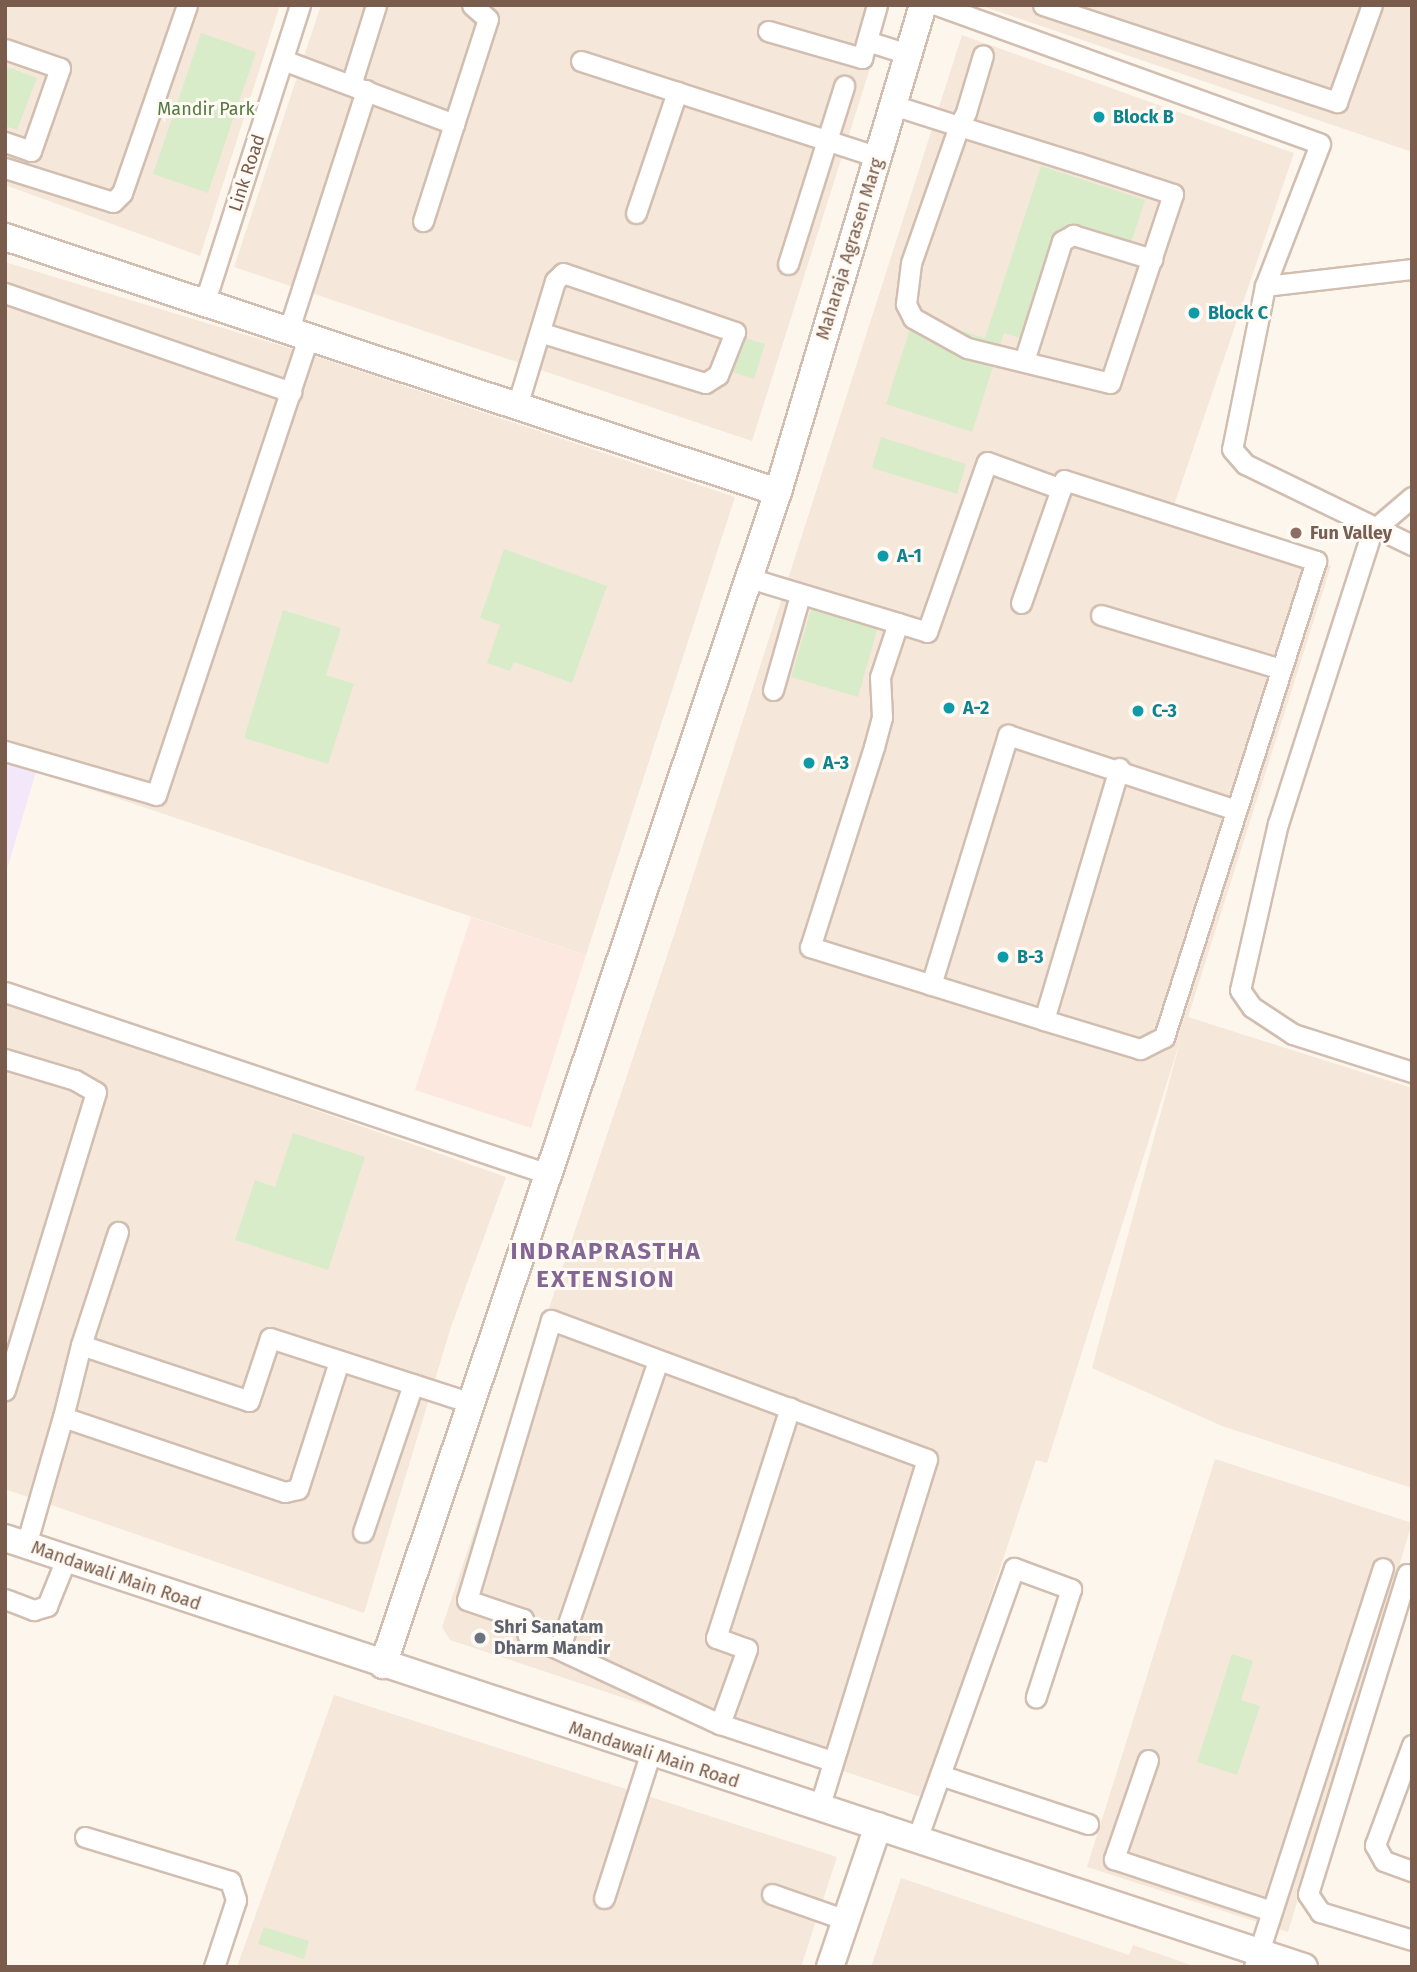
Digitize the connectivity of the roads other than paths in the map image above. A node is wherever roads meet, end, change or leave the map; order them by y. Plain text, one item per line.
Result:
1 (187, 5) edge
2 (300, 5) edge
3 (376, 5) edge
4 (471, 5) edge
5 (877, 5) edge
6 (923, 5) edge
7 (937, 5) edge
8 (1043, 5) edge
9 (1372, 5) edge
10 (768, 31) dead end
11 (867, 41) junction
12 (5, 49) edge
13 (908, 54) junction
14 (983, 55) dead end
15 (283, 60) junction
16 (581, 61) dead end
17 (844, 86) dead end
18 (359, 87) junction
19 (677, 92) junction
20 (893, 104) junction
21 (454, 124) junction
22 (959, 126) junction
23 (828, 139) junction
24 (5, 142) edge
25 (878, 157) junction
26 (5, 167) edge
27 (636, 213) dead end
28 (423, 221) dead end
29 (6, 238) edge
30 (1152, 259) junction
31 (788, 264) dead end
32 (1412, 269) edge
33 (1265, 286) junction
34 (5, 293) edge
35 (205, 300) junction
36 (299, 333) junction
37 (542, 333) junction
38 (1024, 361) junction
39 (291, 392) junction
40 (517, 406) junction
41 (1061, 489) junction
42 (778, 492) junction
43 (1412, 497) edge
44 (1372, 531) junction
45 (1412, 545) edge
46 (749, 578) junction
47 (800, 594) junction
48 (1021, 603) dead end
49 (1101, 615) dead end
50 (898, 623) junction
51 (1282, 669) junction
52 (773, 690) dead end
53 (5, 751) edge
54 (1119, 768) junction
55 (1236, 810) junction
56 (931, 985) junction
57 (5, 992) edge
58 (1044, 1020) junction
59 (5, 1059) edge
60 (1412, 1072) edge
61 (548, 1174) junction
62 (118, 1232) dead end
63 (81, 1345) junction
64 (658, 1360) junction
65 (340, 1361) junction
66 (413, 1384) junction
67 (5, 1390) edge
68 (471, 1403) junction
69 (790, 1408) junction
70 (63, 1417) junction
71 (363, 1532) dead end
72 (15, 1542) edge
73 (66, 1559) junction
74 (1383, 1568) dead end
75 (1406, 1574) dead end
76 (5, 1599) edge
77 (1404, 1611) edge
78 (560, 1647) junction
79 (383, 1665) junction
80 (1036, 1697) dead end
81 (720, 1724) junction
82 (1412, 1745) edge
83 (650, 1755) junction
84 (1148, 1760) dead end
85 (832, 1761) junction
86 (940, 1775) junction
87 (819, 1808) junction
88 (1088, 1824) dead end
89 (878, 1826) junction
90 (85, 1837) dead end
91 (917, 1839) junction
92 (1412, 1871) edge
93 (772, 1894) dead end
94 (604, 1898) dead end
95 (1271, 1912) junction
96 (846, 1920) junction
97 (1412, 1940) edge
98 (1256, 1959) edge
99 (214, 1967) edge
100 (830, 1967) edge
101 (1304, 1967) edge

1 - 26 street
2 - 15 street, Link Road
3 - 18 street
4 - 21 street
5 - 11 street
6 - 13 street, Maharaja Agrasen Marg
7 - 33 street
8 - 9 street
10 - 11 street
11 - 13 street
12 - 24 street
13 - 20 street, Maharaja Agrasen Marg
14 - 22 street
15 - 18 street
15 - 35 street, Link Road
16 - 19 street
17 - 23 street
18 - 21 street
18 - 36 street
19 - 23 street
19 - 27 street
20 - 22 street
20 - 25 street, Maharaja Agrasen Marg
21 - 28 street
22 - 30 street
22 - 38 street
23 - 25 street
23 - 31 street
25 - 42 street, Maharaja Agrasen Marg
29 - 35 street
30 - 38 street
30 - 38 street
32 - 33 street
33 - 44 street
34 - 39 street
35 - 36 street
36 - 39 street
36 - 40 street
37 - 37 street
37 - 40 street
39 - 53 street
40 - 42 street
41 - 48 street
41 - 50 street
41 - 51 street
42 - 46 street, Maharaja Agrasen Marg
43 - 44 street
44 - 45 street
44 - 60 street
46 - 47 street
46 - 61 street, Maharaja Agrasen Marg
47 - 50 street
47 - 52 street
49 - 51 street
50 - 56 street
51 - 55 street
54 - 55 street
54 - 56 street
54 - 58 street
55 - 58 street
56 - 58 street
57 - 61 street
59 - 67 street
61 - 68 street, Maharaja Agrasen Marg
62 - 63 street
63 - 65 street
63 - 70 street
64 - 69 street
64 - 78 street
64 - 78 street
65 - 66 street
65 - 70 street
66 - 68 street
66 - 71 street
68 - 79 street, Maharaja Agrasen Marg
69 - 81 street
69 - 85 street
70 - 72 street
72 - 73 street, Mandawali Main Road
73 - 76 street
73 - 79 street, Mandawali Main Road
74 - 95 street
75 - 77 street
77 - 97 street
78 - 81 street
79 - 83 street, Mandawali Main Road
80 - 86 street
81 - 85 street
82 - 92 street
83 - 87 street, Mandawali Main Road
83 - 94 street
84 - 95 street
85 - 87 street
86 - 88 street
86 - 91 street
87 - 89 street, Mandawali Main Road
89 - 91 street, Mandawali Main Road
89 - 96 street
90 - 99 street
91 - 98 street, Mandawali Main Road
93 - 96 street
95 - 98 street
96 - 100 street
98 - 101 street, Mandawali Main Road

